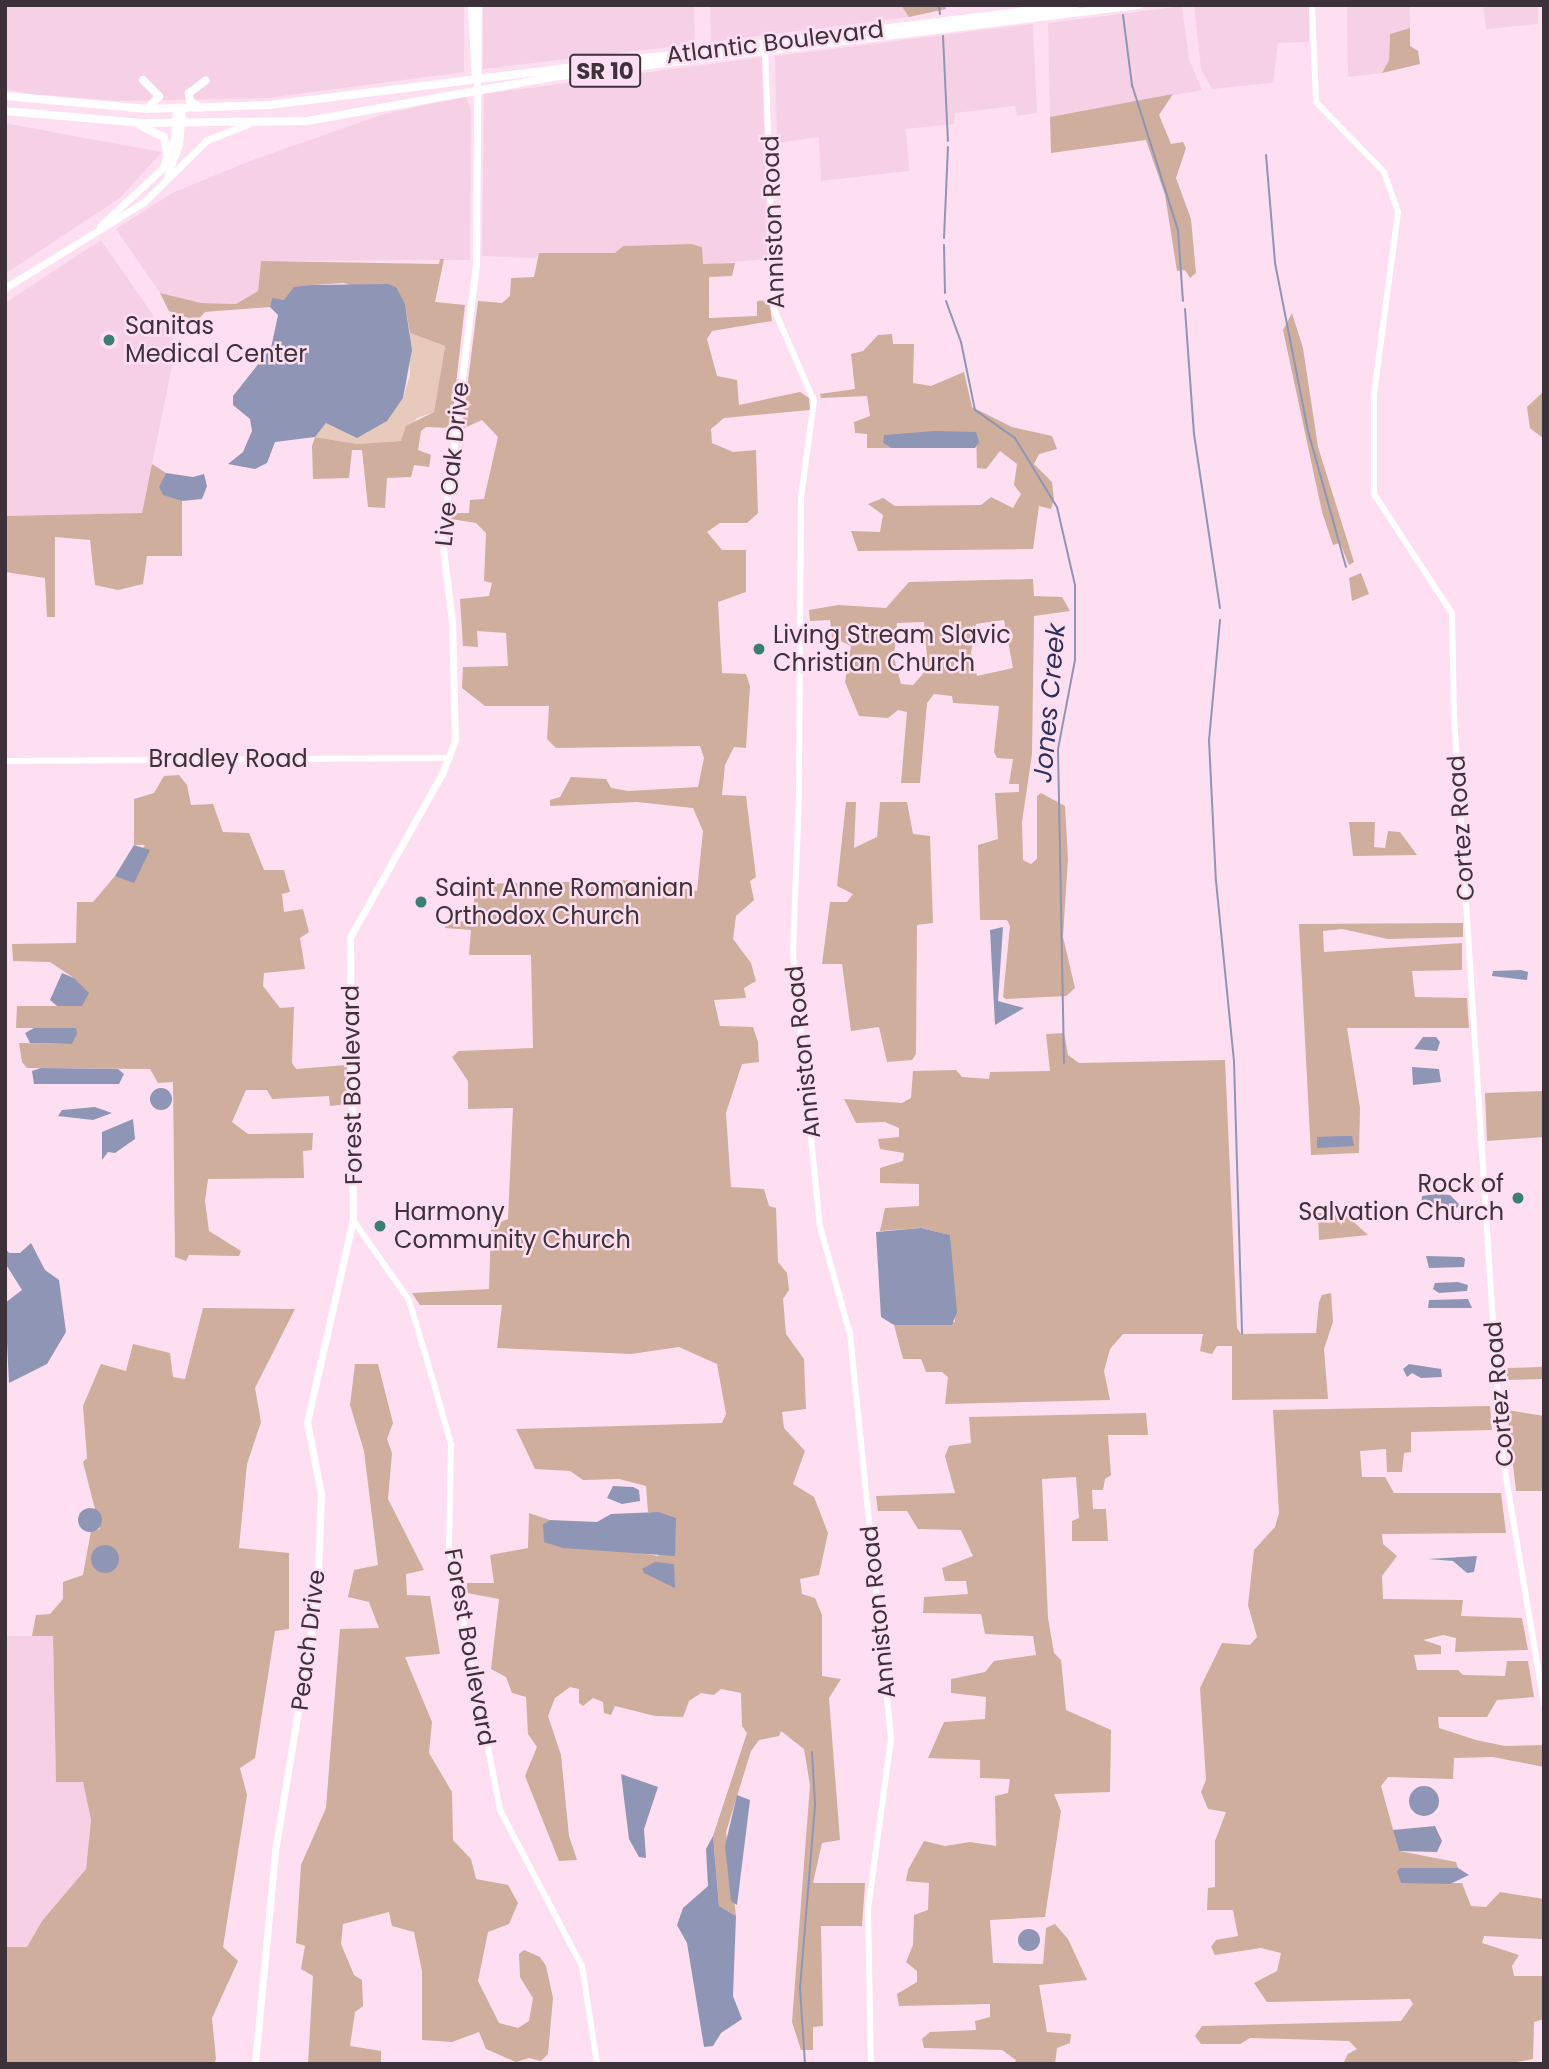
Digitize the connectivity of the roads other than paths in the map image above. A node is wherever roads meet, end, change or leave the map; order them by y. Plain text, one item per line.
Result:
1 (471, 5) edge
2 (478, 5) edge
3 (1075, 5) edge
4 (1139, 5) edge
5 (1312, 5) edge
6 (981, 16) junction
7 (967, 26) junction
8 (865, 31) junction
9 (853, 40) junction
10 (764, 47) junction
11 (635, 59) junction
12 (625, 68) junction
13 (475, 78) junction
14 (144, 80) dead end
15 (206, 80) dead end
16 (475, 90) junction
17 (5, 96) edge
18 (147, 109) junction
19 (179, 109) junction
20 (204, 109) junction
21 (5, 111) edge
22 (124, 122) junction
23 (179, 124) junction
24 (257, 124) junction
25 (168, 158) junction
26 (159, 189) junction
27 (100, 226) junction
28 (5, 288) edge
29 (450, 758) junction
30 (5, 761) edge
31 (351, 937) joint
32 (353, 1220) junction
33 (1534, 1647) junction
34 (1544, 1647) edge
35 (1544, 1704) edge
36 (255, 2064) edge
37 (597, 2064) edge
38 (871, 2064) edge

1 - 13 main road
2 - 13 main road
3 - 6 highway, Atlantic Boulevard / SR 10
4 - 7 highway, Atlantic Boulevard / SR 10
5 - 33 street, Cortez Road
6 - 7 highway
6 - 8 highway, Atlantic Boulevard / SR 10
7 - 9 highway, Atlantic Boulevard / SR 10
8 - 9 highway
8 - 10 highway, Atlantic Boulevard / SR 10
9 - 10 highway, Atlantic Boulevard / SR 10
10 - 11 highway, Atlantic Boulevard / SR 10
10 - 12 highway, Atlantic Boulevard / SR 10
10 - 38 street, Anniston Road
11 - 12 highway
11 - 13 highway, Atlantic Boulevard / SR 10
12 - 16 highway, Atlantic Boulevard / SR 10
13 - 16 main road, Live Oak Drive
13 - 20 highway, Atlantic Boulevard / SR 10
14 - 18 highway
15 - 20 highway
16 - 24 highway, Atlantic Boulevard / SR 10
16 - 29 main road, Live Oak Drive
17 - 18 highway
18 - 19 highway
19 - 20 highway, Atlantic Boulevard / SR 10
19 - 23 main road, Atlantic Boulevard / SR 10
21 - 22 highway
22 - 23 highway
22 - 25 highway
23 - 24 highway, Atlantic Boulevard
23 - 25 main road, Atlantic Boulevard / SR 10
23 - 26 main road
24 - 26 main road, Atlantic Boulevard / SR 10
25 - 27 main road, Atlantic Boulevard / SR 10
26 - 27 main road, Atlantic Boulevard / SR 10
27 - 28 main road, Atlantic Boulevard / SR 10
29 - 30 street, Bradley Road
29 - 31 main road, Live Oak Drive
31 - 32 main road, Forest Boulevard
32 - 36 main road, Peach Drive
32 - 37 street, Forest Boulevard
33 - 34 street
33 - 35 street, Cortez Road

